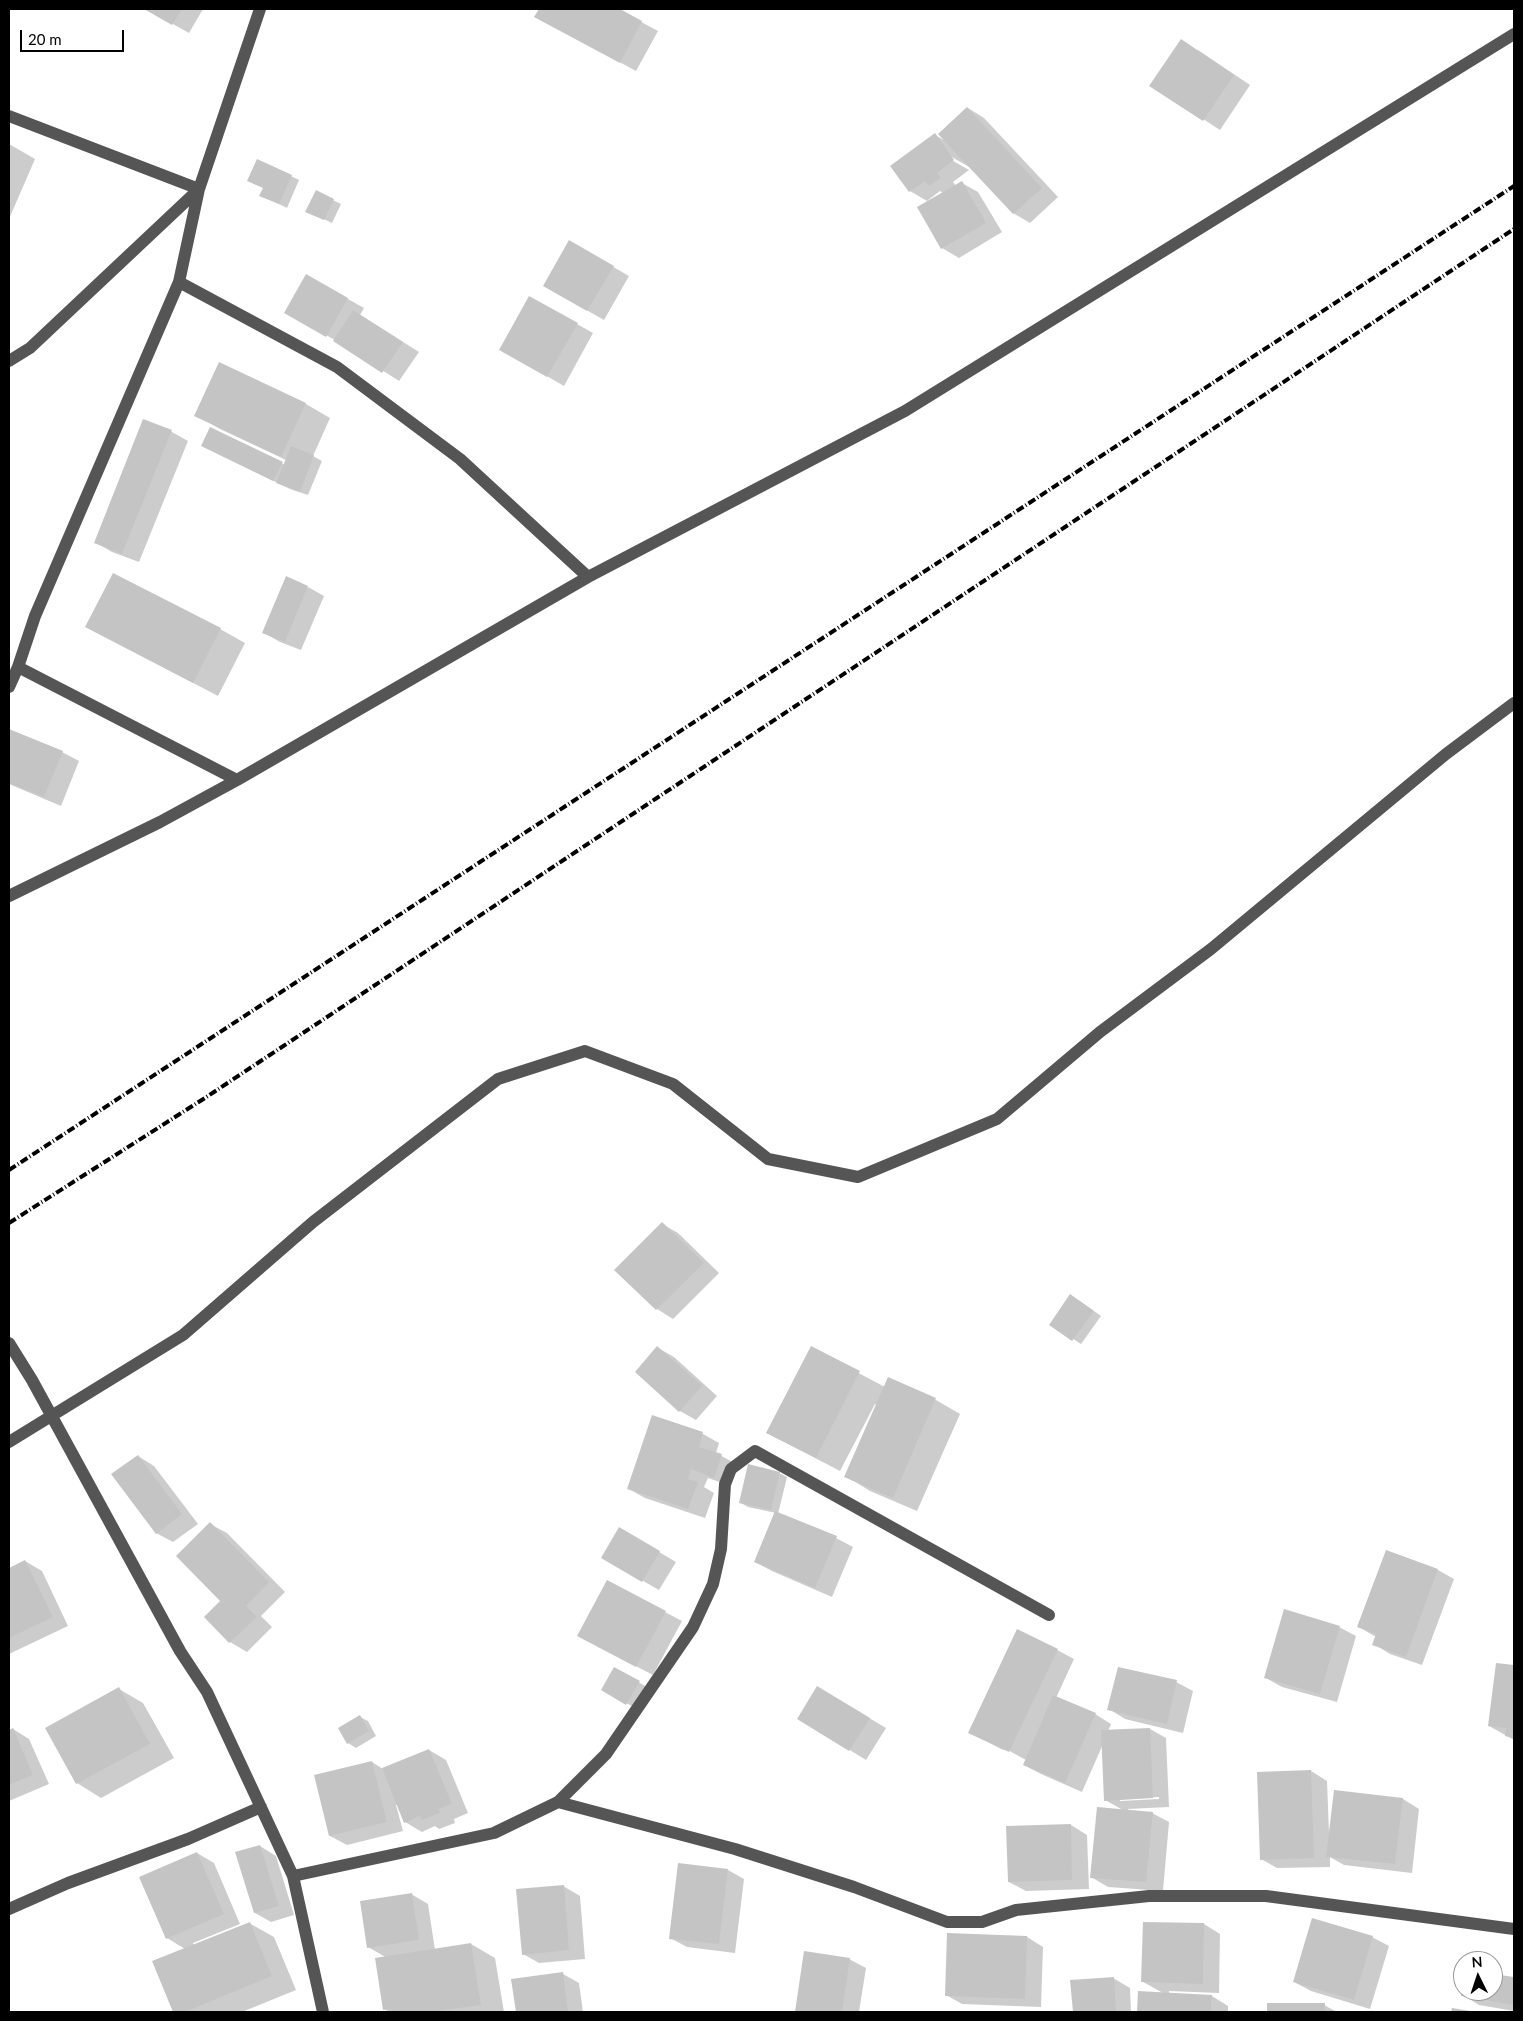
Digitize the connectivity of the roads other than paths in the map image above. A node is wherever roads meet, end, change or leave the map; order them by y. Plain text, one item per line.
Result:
1 (260, 9) edge
2 (1514, 34) edge
3 (9, 116) edge
4 (199, 189) junction
5 (179, 282) junction
6 (9, 361) edge
7 (588, 577) junction
8 (18, 667) junction
9 (9, 687) edge
10 (1514, 703) edge
11 (236, 780) junction
12 (9, 896) edge
13 (9, 1343) edge
14 (51, 1415) junction
15 (9, 1442) edge
16 (1049, 1615) dead end
17 (558, 1802) junction
18 (261, 1807) junction
19 (293, 1876) junction
20 (9, 1909) edge
21 (1514, 1929) edge
22 (323, 2012) edge

1 - 4 street
2 - 7 street
3 - 4 street
4 - 5 street
4 - 6 street
5 - 7 street
5 - 8 street
7 - 11 street
8 - 9 street
8 - 11 street
10 - 14 street
11 - 12 street
13 - 14 street
14 - 15 street
14 - 18 street
16 - 17 street
17 - 19 street
17 - 21 street
18 - 19 street
18 - 20 street
19 - 22 street

